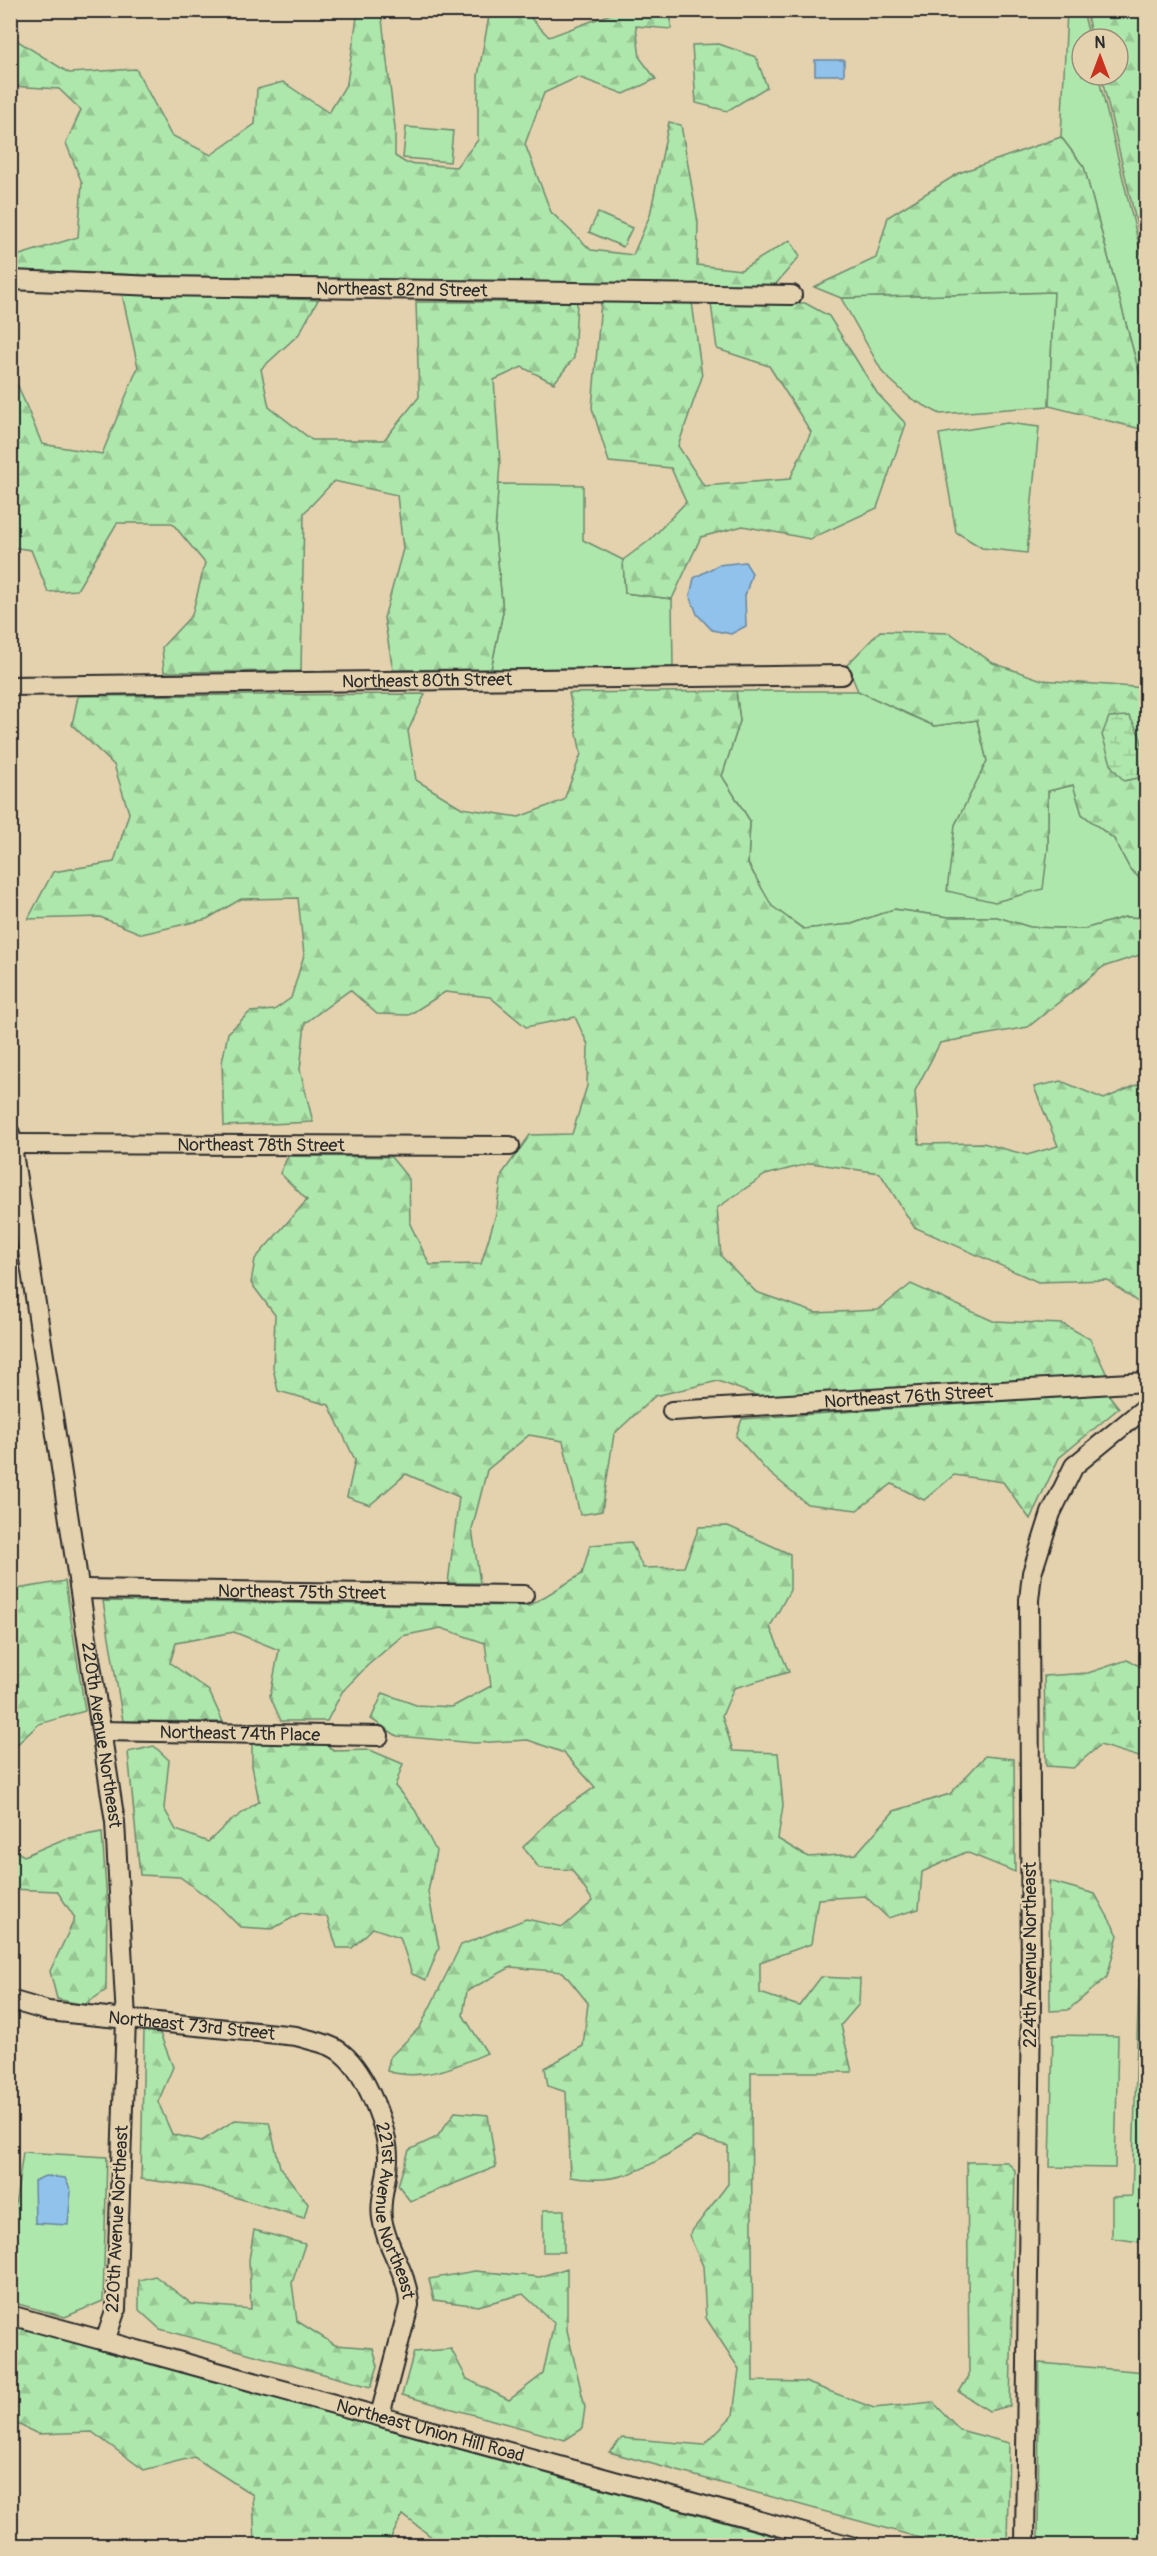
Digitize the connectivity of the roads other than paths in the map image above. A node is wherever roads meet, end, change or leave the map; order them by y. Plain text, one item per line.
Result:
1 (10, 280) edge
2 (792, 295) dead end
3 (842, 675) dead end
4 (10, 686) edge
5 (11, 1139) edge
6 (510, 1146) dead end
7 (1146, 1382) edge
8 (1146, 1407) edge
9 (672, 1411) dead end
10 (80, 1589) junction
11 (524, 1596) dead end
12 (102, 1731) junction
13 (379, 1736) dead end
14 (10, 2000) edge
15 (126, 2019) junction
16 (360, 2077) joint
17 (10, 2315) edge
18 (105, 2341) junction
19 (380, 2415) junction
20 (851, 2546) edge
21 (1025, 2546) edge

1 - 2 street, Northeast 82nd Street
3 - 4 street, Northeast 80th Street
5 - 6 street, Northeast 78th Street
5 - 10 street, 220th Avenue Northeast
7 - 9 street, Northeast 76th Street
8 - 21 street, 224th Avenue Northeast
10 - 11 street, Northeast 75th Street
10 - 12 street, 220th Avenue Northeast
12 - 13 street, Northeast 74th Place
12 - 15 street, 220th Avenue Northeast
14 - 15 street, Northeast 73rd Street
15 - 16 street, Northeast 73rd Street
15 - 18 street, 220th Avenue Northeast
16 - 19 street, 221st Avenue Northeast
17 - 18 street, Northeast Union Hill Road
18 - 19 street, Northeast Union Hill Road
19 - 20 street, Northeast Union Hill Road

